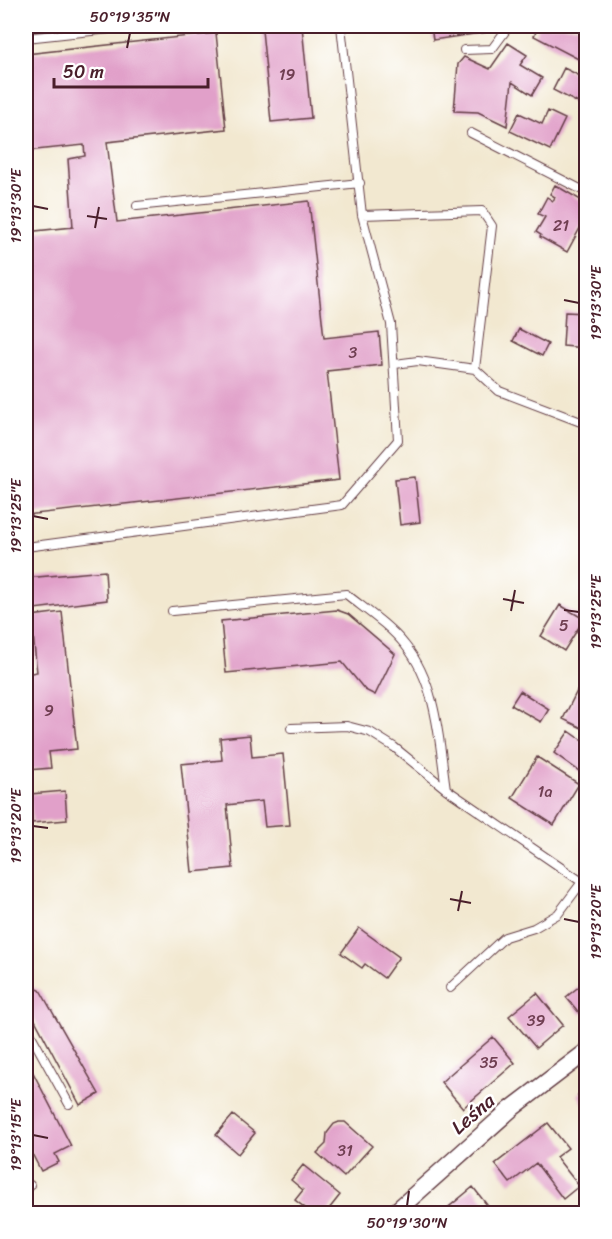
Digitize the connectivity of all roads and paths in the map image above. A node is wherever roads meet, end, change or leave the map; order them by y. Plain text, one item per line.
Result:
1 (138, 26) edge
2 (341, 26) edge
3 (509, 26) edge
4 (26, 38) edge
5 (464, 50) dead end
6 (471, 133) dead end
7 (360, 183) junction
8 (586, 192) edge
9 (137, 206) dead end
10 (362, 215) junction
11 (395, 364) junction
12 (475, 369) junction
13 (586, 423) edge
14 (26, 548) edge
15 (171, 611) dead end
16 (291, 728) dead end
17 (446, 789) junction
18 (584, 882) edge
19 (450, 988) dead end
20 (26, 1026) edge
21 (586, 1052) edge
22 (69, 1104) dead end
23 (393, 1214) edge

1 - 4 lane
2 - 7 lane
3 - 5 lane
6 - 8 lane
7 - 9 lane
7 - 10 lane
10 - 11 lane
10 - 12 lane
11 - 12 lane
11 - 14 lane
12 - 13 lane
15 - 17 lane
16 - 17 lane
17 - 18 lane
18 - 19 lane
20 - 22 lane
21 - 23 street, Leśna

